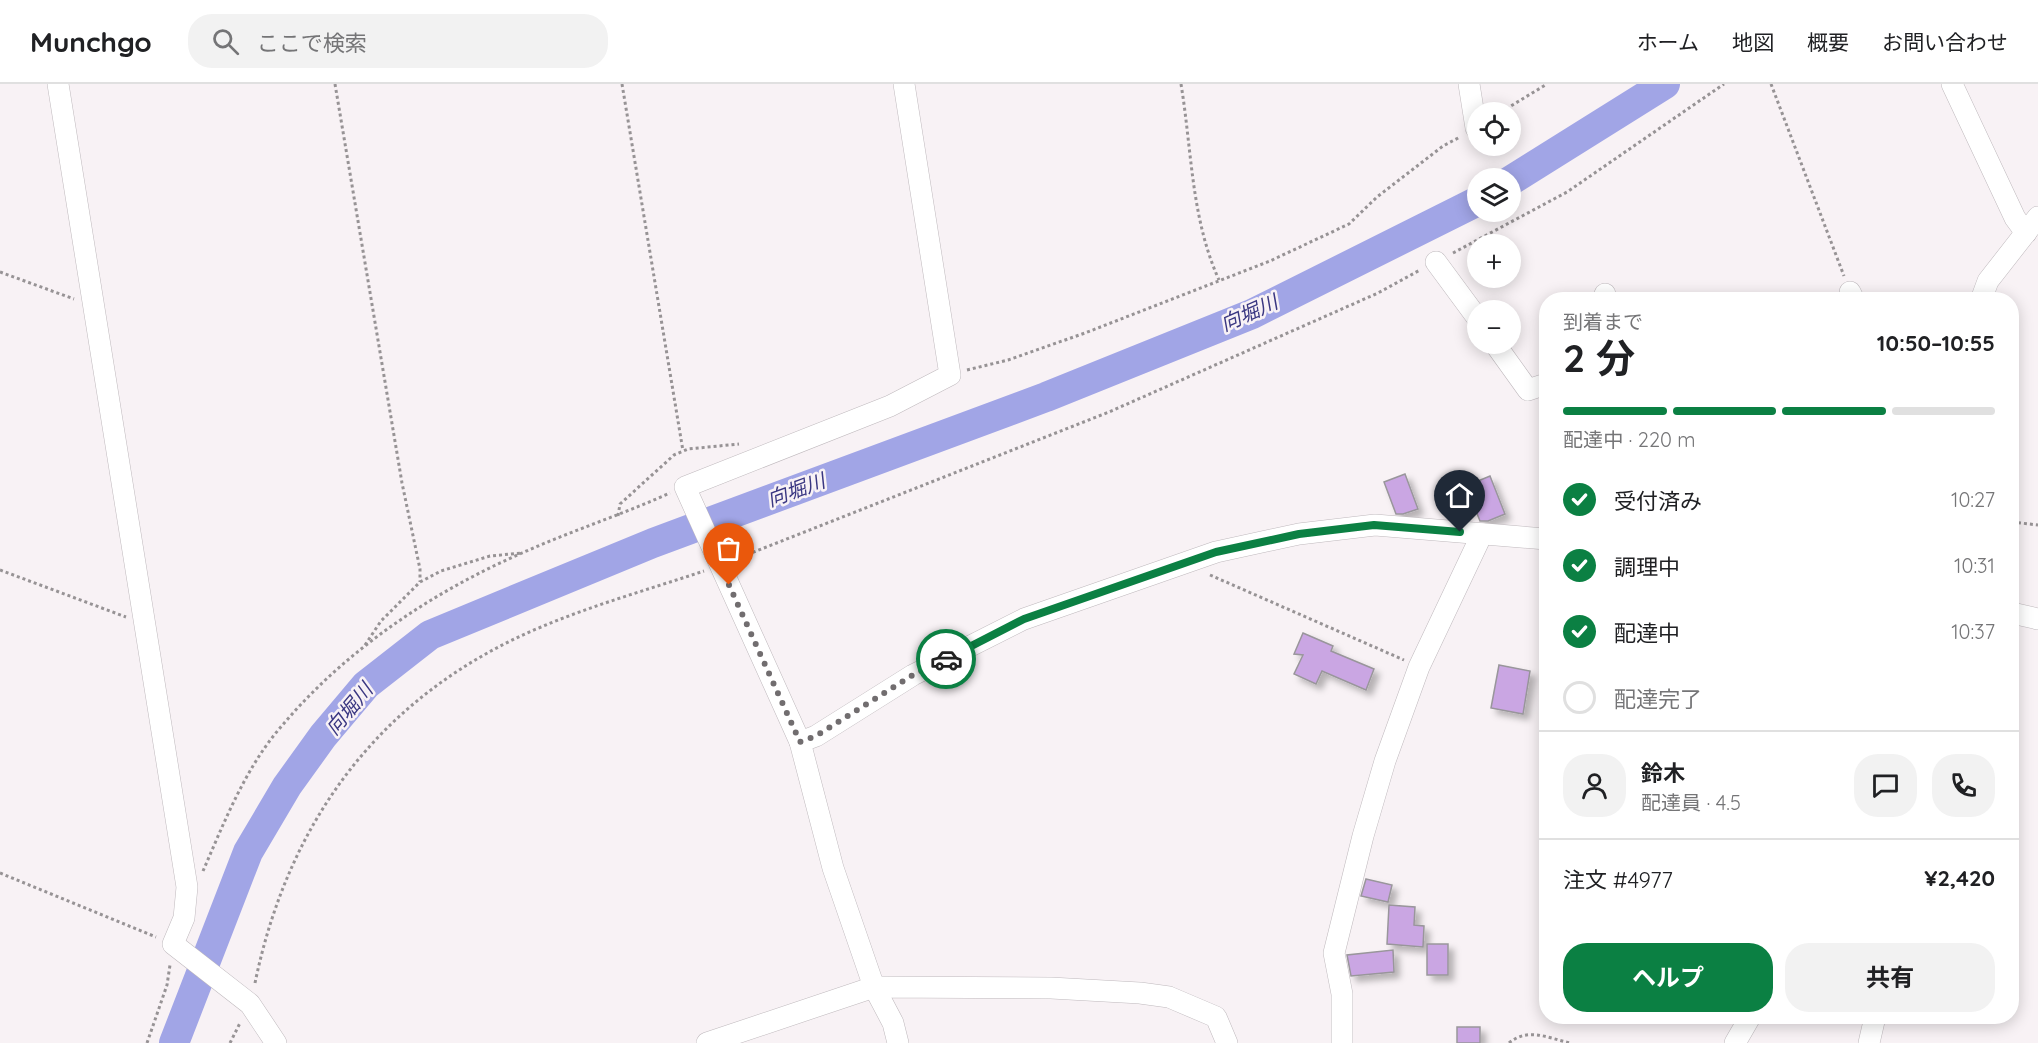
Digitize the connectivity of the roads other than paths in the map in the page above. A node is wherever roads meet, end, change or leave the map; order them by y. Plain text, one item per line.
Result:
1 (58, 84) edge
2 (904, 84) edge
3 (1469, 84) edge
4 (1952, 84) edge
5 (1472, 102) edge
6 (2032, 225) edge
7 (1436, 262) road end
8 (1984, 292) edge
9 (1467, 304) edge
10 (1502, 354) edge
11 (1539, 386) edge
12 (1482, 534) junction
13 (1539, 538) edge
14 (2019, 615) edge
15 (2038, 619) edge
16 (800, 742) junction
17 (874, 987) junction
18 (1746, 1024) edge
19 (1873, 1024) edge
20 (276, 1043) edge
21 (708, 1043) edge
22 (898, 1043) edge
23 (1227, 1043) edge
24 (1342, 1043) edge
25 (1735, 1043) edge
26 (1869, 1043) edge

1 - 20 street
2 - 16 street
3 - 5 street
4 - 6 street
6 - 8 street
7 - 9 street
10 - 11 street
12 - 13 street
12 - 16 street
12 - 24 street
14 - 15 street
16 - 17 street
17 - 21 street
17 - 22 street
17 - 23 street
18 - 25 street
19 - 26 street

